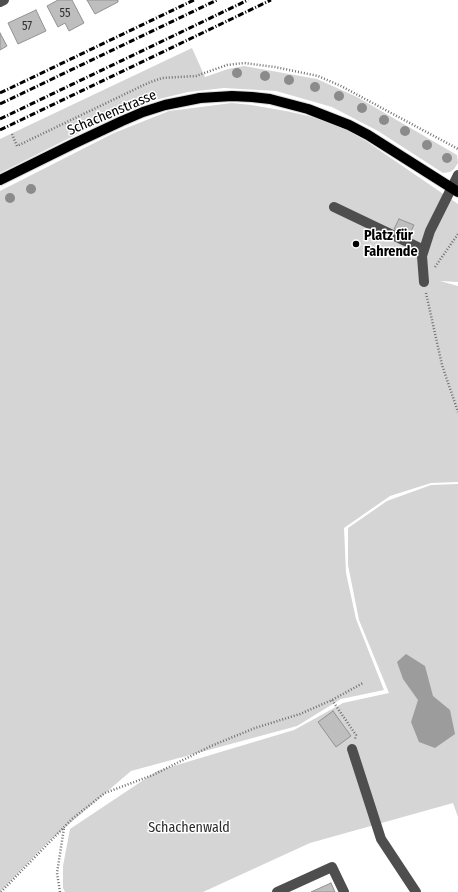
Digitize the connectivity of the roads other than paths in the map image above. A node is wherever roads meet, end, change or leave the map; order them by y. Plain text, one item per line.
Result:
1 (4, 0) edge
2 (0, 2) edge
3 (458, 175) edge
4 (0, 180) edge
5 (455, 190) edge
6 (334, 206) dead end
7 (424, 250) junction
8 (424, 282) road end
9 (352, 749) road end
10 (277, 892) edge
11 (344, 892) edge
12 (416, 892) edge

1 - 2 street
3 - 5 street
4 - 5 main road, Schachenstrasse
5 - 7 street
6 - 7 street
7 - 8 street
9 - 12 street
10 - 11 street

